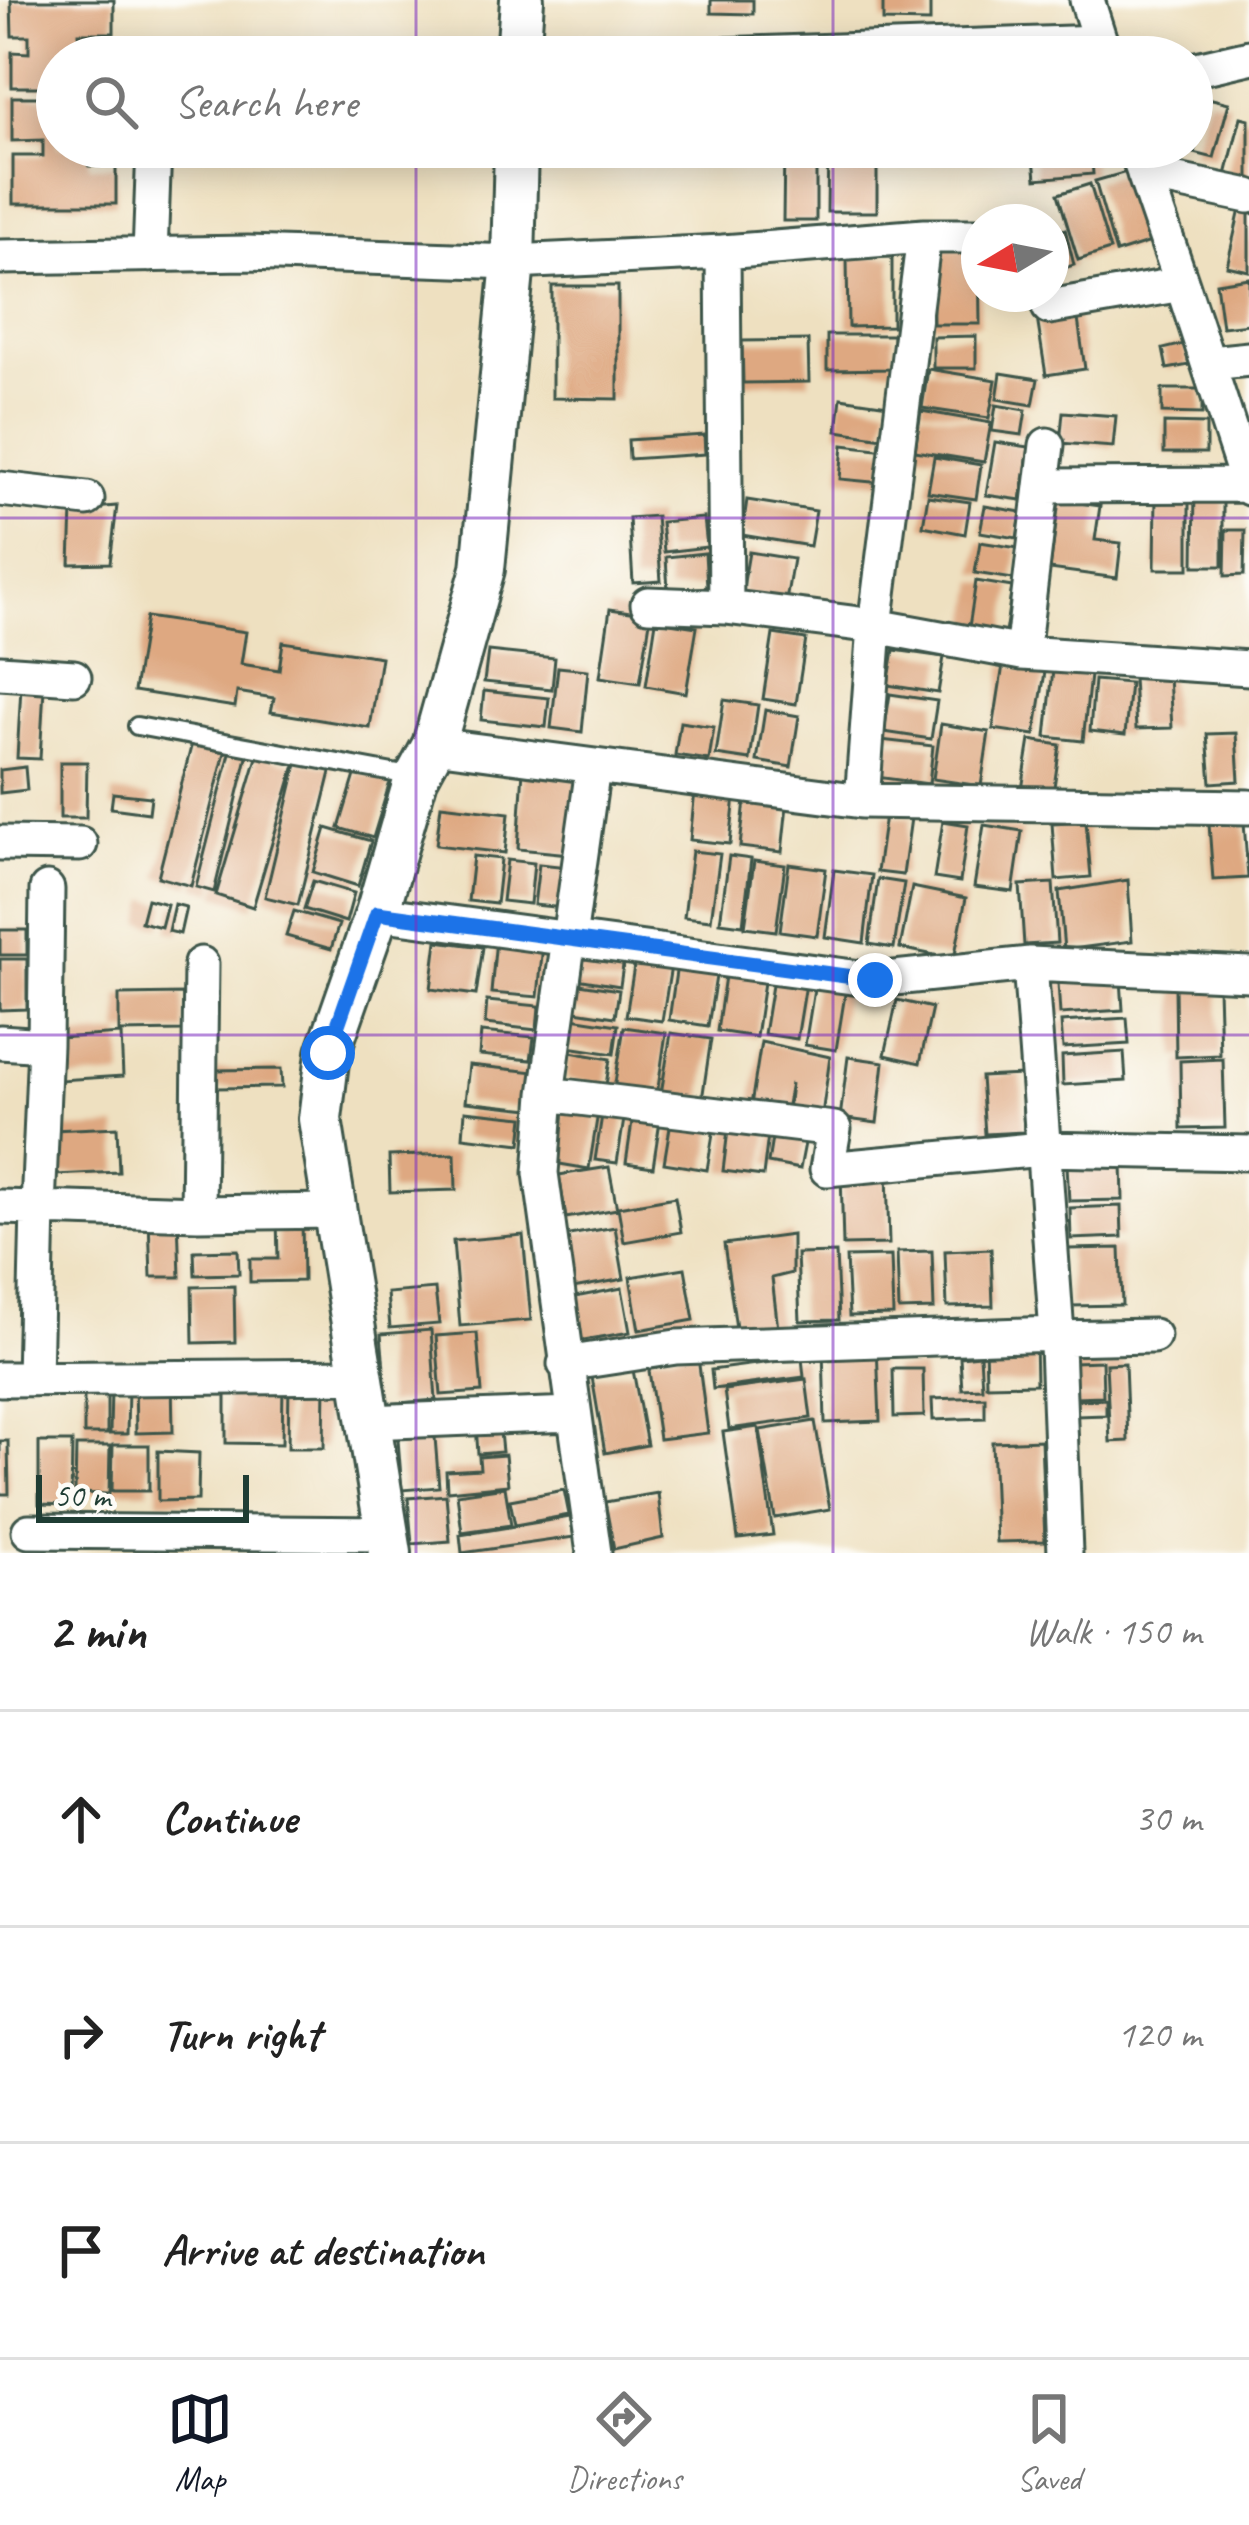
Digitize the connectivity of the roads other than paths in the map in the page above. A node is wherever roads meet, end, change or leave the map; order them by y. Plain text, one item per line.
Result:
1 (522, 0) edge
2 (1088, 0) edge
3 (519, 36) edge
4 (1098, 36) edge
5 (1249, 57) edge
6 (1213, 65) edge
7 (153, 168) edge
8 (515, 168) edge
9 (1142, 168) edge
10 (1163, 168) edge
11 (1249, 196) edge
12 (924, 236) junction
13 (961, 236) edge
14 (723, 252) junction
15 (150, 255) junction
16 (0, 257) edge
17 (513, 262) junction
18 (1182, 284) junction
19 (1069, 304) edge
20 (1249, 359) edge
21 (1210, 363) junction
22 (1047, 445) dead end
23 (1042, 486) junction
24 (1249, 486) edge
25 (0, 489) edge
26 (87, 499) dead end
27 (648, 604) dead end
28 (726, 607) junction
29 (875, 626) junction
30 (1022, 653) junction
31 (1249, 668) edge
32 (0, 672) edge
33 (74, 677) dead end
34 (137, 726) dead end
35 (425, 761) junction
36 (593, 768) junction
37 (862, 801) junction
38 (1249, 807) edge
39 (0, 842) edge
40 (80, 844) dead end
41 (47, 890) dead end
42 (377, 913) junction
43 (568, 938) junction
44 (201, 964) dead end
45 (1030, 964) junction
46 (1249, 974) edge
47 (0, 1042) edge
48 (45, 1045) junction
49 (548, 1094) junction
50 (1042, 1149) junction
51 (1249, 1153) edge
52 (0, 1207) edge
53 (38, 1208) junction
54 (333, 1211) junction
55 (198, 1214) junction
56 (1056, 1336) junction
57 (1153, 1336) dead end
58 (566, 1364) junction
59 (363, 1376) junction
60 (17, 1378) edge
61 (573, 1414) junction
62 (368, 1422) junction
63 (19, 1538) edge
64 (388, 1544) edge
65 (594, 1553) edge
66 (1065, 1553) edge

1 - 3 street
2 - 4 street
5 - 6 street
7 - 15 street
8 - 17 street
9 - 18 street
10 - 11 street
12 - 13 street
12 - 14 street
12 - 29 street
14 - 17 street
14 - 28 street
15 - 16 street
15 - 17 street
17 - 35 street
18 - 19 street
18 - 21 street
20 - 21 street
21 - 24 street
22 - 23 street
23 - 24 street
23 - 30 street
25 - 26 street
27 - 28 street
28 - 29 street
29 - 30 street
29 - 37 street
30 - 31 street
32 - 33 street
34 - 35 lane
35 - 36 street
35 - 42 street
36 - 37 street
36 - 43 street
37 - 38 street
39 - 40 street
41 - 48 street
42 - 43 street
42 - 54 street
43 - 45 street
43 - 49 street
44 - 55 street
45 - 46 street
45 - 50 street
47 - 48 street
48 - 53 street
49 - 50 street
49 - 58 street
50 - 51 street
50 - 56 street
52 - 53 street
53 - 55 street
53 - 60 street
54 - 55 street
54 - 59 street
56 - 57 street
56 - 58 street
56 - 66 street
58 - 61 street
59 - 60 street
59 - 62 street
61 - 62 street
61 - 65 street
62 - 64 street
63 - 64 street

